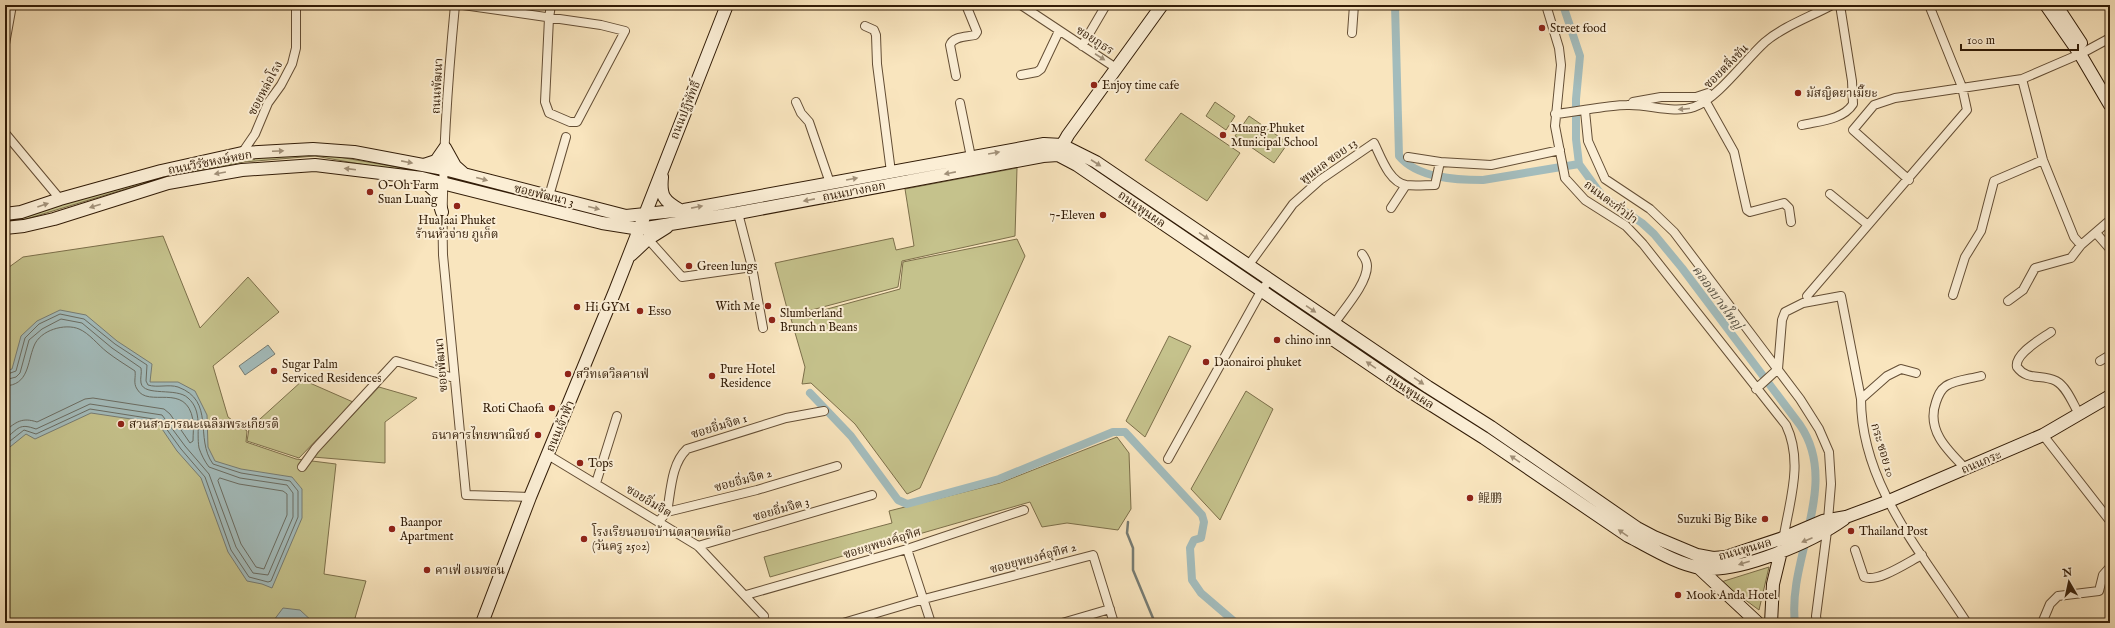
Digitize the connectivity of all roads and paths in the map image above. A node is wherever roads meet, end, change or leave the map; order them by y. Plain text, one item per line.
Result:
1 (12, 5) edge
2 (296, 5) edge
3 (455, 5) edge
4 (463, 5) edge
5 (551, 5) edge
6 (727, 5) edge
7 (966, 5) edge
8 (1021, 5) edge
9 (1106, 5) edge
10 (1162, 5) edge
11 (1354, 5) edge
12 (1546, 5) edge
13 (1832, 5) edge
14 (1840, 5) edge
15 (1929, 5) edge
16 (2046, 5) edge
17 (2056, 5) edge
18 (549, 18) junction
19 (865, 26) dead end
20 (1059, 30) junction
21 (1352, 33) dead end
22 (2110, 38) edge
23 (5, 44) edge
24 (1082, 46) junction
25 (2083, 52) junction
26 (1116, 68) junction
27 (1021, 75) dead end
28 (956, 76) dead end
29 (2022, 79) junction
30 (1962, 87) junction
31 (2110, 90) edge
32 (1705, 99) junction
33 (796, 102) dead end
34 (960, 104) dead end
35 (1626, 104) junction
36 (2110, 104) edge
37 (1585, 111) junction
38 (1555, 114) junction
39 (1802, 125) dead end
40 (5, 133) edge
41 (566, 137) dead end
42 (445, 148) junction
43 (1060, 150) junction
44 (1560, 150) junction
45 (242, 153) junction
46 (972, 157) junction
47 (1408, 157) dead end
48 (2043, 160) junction
49 (664, 164) junction
50 (424, 165) junction
51 (1439, 166) junction
52 (444, 169) junction
53 (891, 172) junction
54 (465, 175) junction
55 (422, 178) junction
56 (1909, 180) junction
57 (444, 183) junction
58 (830, 183) junction
59 (1406, 185) junction
60 (463, 188) junction
61 (1830, 194) dead end
62 (549, 196) junction
63 (60, 199) junction
64 (1391, 208) dead end
65 (680, 210) junction
66 (442, 212) junction
67 (738, 213) junction
68 (5, 214) edge
69 (645, 215) junction
70 (2110, 220) edge
71 (1791, 222) dead end
72 (673, 224) junction
73 (1868, 225) junction
74 (5, 228) edge
75 (640, 229) junction
76 (2096, 232) junction
77 (648, 239) junction
78 (2081, 245) junction
79 (2110, 250) edge
80 (1362, 254) dead end
81 (627, 259) junction
82 (1248, 266) junction
83 (752, 267) junction
84 (1269, 280) junction
85 (1262, 291) junction
86 (1953, 295) dead end
87 (1807, 296) dead end
88 (2008, 301) dead end
89 (1334, 324) junction
90 (763, 328) dead end
91 (2051, 332) dead end
92 (2110, 355) edge
93 (2100, 361) dead end
94 (1778, 369) junction
95 (1916, 373) dead end
96 (1982, 376) dead end
97 (454, 378) junction
98 (1756, 389) junction
99 (2110, 396) edge
100 (1861, 399) junction
101 (824, 411) dead end
102 (2079, 414) junction
103 (617, 416) dead end
104 (2043, 435) junction
105 (548, 455) junction
106 (1168, 459) dead end
107 (837, 466) dead end
108 (302, 467) dead end
109 (1966, 468) junction
110 (596, 483) junction
111 (872, 495) dead end
112 (530, 496) junction
113 (1889, 501) junction
114 (1024, 510) dead end
115 (667, 512) junction
116 (659, 521) junction
117 (2110, 521) edge
118 (1825, 526) junction
119 (1783, 538) junction
120 (698, 546) junction
121 (907, 549) junction
122 (1787, 549) junction
123 (1855, 550) dead end
124 (1922, 555) junction
125 (2110, 567) edge
126 (1699, 568) junction
127 (746, 595) junction
128 (924, 599) junction
129 (1110, 609) junction
130 (764, 616) dead end
131 (482, 623) edge
132 (843, 623) edge
133 (931, 623) edge
134 (1062, 623) edge
135 (1114, 623) edge
136 (1758, 623) edge
137 (1771, 623) edge
138 (1818, 623) edge
139 (1967, 623) edge
140 (2042, 623) edge

1 - 23 street
2 - 45 street, ซอยหล่อโรง
3 - 42 street, ถนนพัฒนา
4 - 18 street
5 - 18 street
6 - 49 main road, ถนนปฏิพัทธิ์
7 - 28 street
8 - 20 street, ซอยภูธร
9 - 24 street
10 - 26 main road
11 - 21 street
12 - 38 street, ถนนตะกั่วป่า
13 - 32 street, ซอยตลิ่งชัน
14 - 39 street
15 - 30 street
16 - 25 main road
17 - 25 main road
18 - 18 street
19 - 53 street
20 - 24 street, ซอยภูธร
20 - 27 street
22 - 25 street
24 -> 26 street, ซอยภูธร
25 - 29 street
25 - 31 main road
25 - 36 main road
26 - 43 main road
29 - 30 street
29 - 48 street
30 - 56 street
30 - 56 street
32 - 35 street
32 -> 35 street, ซอยตลิ่งชัน
32 - 71 street
33 - 58 street
34 - 46 street
35 - 37 street, ซอยตลิ่งชัน
37 - 38 street, ซอยตลิ่งชัน
37 - 94 street
38 - 44 street, ถนนตะกั่วป่า
40 - 63 street
41 - 62 street
42 - 50 main road
42 - 52 street, ถนนพัฒนา
42 - 54 main road
46 -> 43 main road, ถนนบางกอก
43 -> 67 main road, ถนนบางกอก
43 -> 82 main road, ถนนพูนผล
43 - 85 main road, ถนนพูนผล
44 - 51 street
44 - 98 street, ถนนตะกั่วป่า
45 -> 50 main road, ถนนวิรัชหงษ์หยก
45 - 63 main road, ถนนวิรัชหงษ์หยก
46 - 53 main road, ถนนบางกอก
47 - 51 street
48 - 78 street
48 - 86 street
49 - 65 main road
49 - 69 main road, ถนนปฏิพัทธิ์
50 - 52 main road, ถนนวิรัชหงษ์หยก
51 - 59 street
52 - 54 main road, ซอยพัฒนา 3
52 - 57 street, ซอยพัฒนา
58 -> 53 main road, ถนนบางกอก
54 -> 62 main road, ซอยพัฒนา 3
55 - 57 main road, ถนนวิรัชหงษ์หยก
55 - 66 main road
55 -> 74 main road, ถนนวิรัชหงษ์หยก
56 - 73 street
57 - 60 main road, ซอยพัฒนา 3
57 - 66 street, ซอยพัฒนา
65 -> 58 main road, ถนนบางกอก
59 - 64 street
59 - 82 street, พูนผล ซอย 13
60 - 66 main road
60 - 75 main road, ซอยพัฒนา 3
61 - 73 street
62 -> 69 main road, ซอยพัฒนา 3
68 -> 63 main road, ถนนวิรัชหงษ์หยก
65 - 69 main road, ถนนบางกอก
66 - 97 street, ซอยพัฒนา
67 - 72 main road, ถนนบางกอก
67 - 83 street
69 - 75 main road, ถนนปฏิพัทธิ์
70 - 76 street
72 - 75 main road, ถนนบางกอก
72 - 77 main road
73 - 87 street
75 - 81 main road, ถนนเจ้าฟ้า
76 - 78 street
76 - 79 street
77 - 81 main road
77 - 83 street
78 - 88 street
80 - 89 street
81 - 105 main road, ถนนเจ้าฟ้า
82 - 84 main road, ถนนพูนผล
83 - 90 street
84 - 85 street
84 -> 89 main road, ถนนพูนผล
85 - 106 street
126 -> 85 main road, ถนนพูนผล
89 -> 119 main road, ถนนพูนผล
91 - 102 street
92 - 93 street
94 - 98 street
94 - 100 street, กระ ซอย 10
94 - 118 street
95 - 100 street
96 - 109 street
97 - 108 street
97 - 112 street, ซอยพัฒนา
98 - 119 street, ถนนตะกั่วป่า
99 - 102 main road, ถนนกระ
100 - 113 street, กระ ซอย 10
101 - 115 street, ซอยอิ่มจิต 1
102 - 104 main road, ถนนกระ
103 - 110 street
104 - 109 main road, ถนนกระ
104 - 117 street
105 - 110 street, ซอยอิ่มจิต
105 - 112 main road, ถนนเจ้าฟ้า
107 - 115 street, ซอยอิ่มจิต 2
109 - 113 main road, ถนนกระ
110 - 116 street, ซอยอิ่มจิต
111 - 120 street, ซอยอิ่มจิต 3
112 - 131 main road, ถนนเจ้าฟ้า
113 - 118 main road, ถนนกระ
113 - 124 street, กระ ซอย 10
114 - 121 street, ซอยยุพยงค์อุทิศ
115 - 116 street
116 - 120 street, ซอยอิ่มจิต
118 - 119 main road, ถนนกระ
118 -> 122 main road, ถนนกระ
118 - 138 street
119 - 122 street, ถนนตะกั่วป่า
120 - 127 street, ซอยอิ่มจิต
121 - 127 street, ซอยยุพยงค์อุทิศ
121 - 128 street
122 -> 126 main road, ถนนพูนผล
122 - 137 main road
123 - 124 street
124 - 139 street, กระ ซอย 10
125 - 140 street
126 - 136 main road
127 - 130 street, ซอยอิ่มจิต
128 - 129 street, ซอยยุพยงค์อุทิศ 2
128 - 132 street
128 - 133 street
129 - 134 street
129 - 135 street

